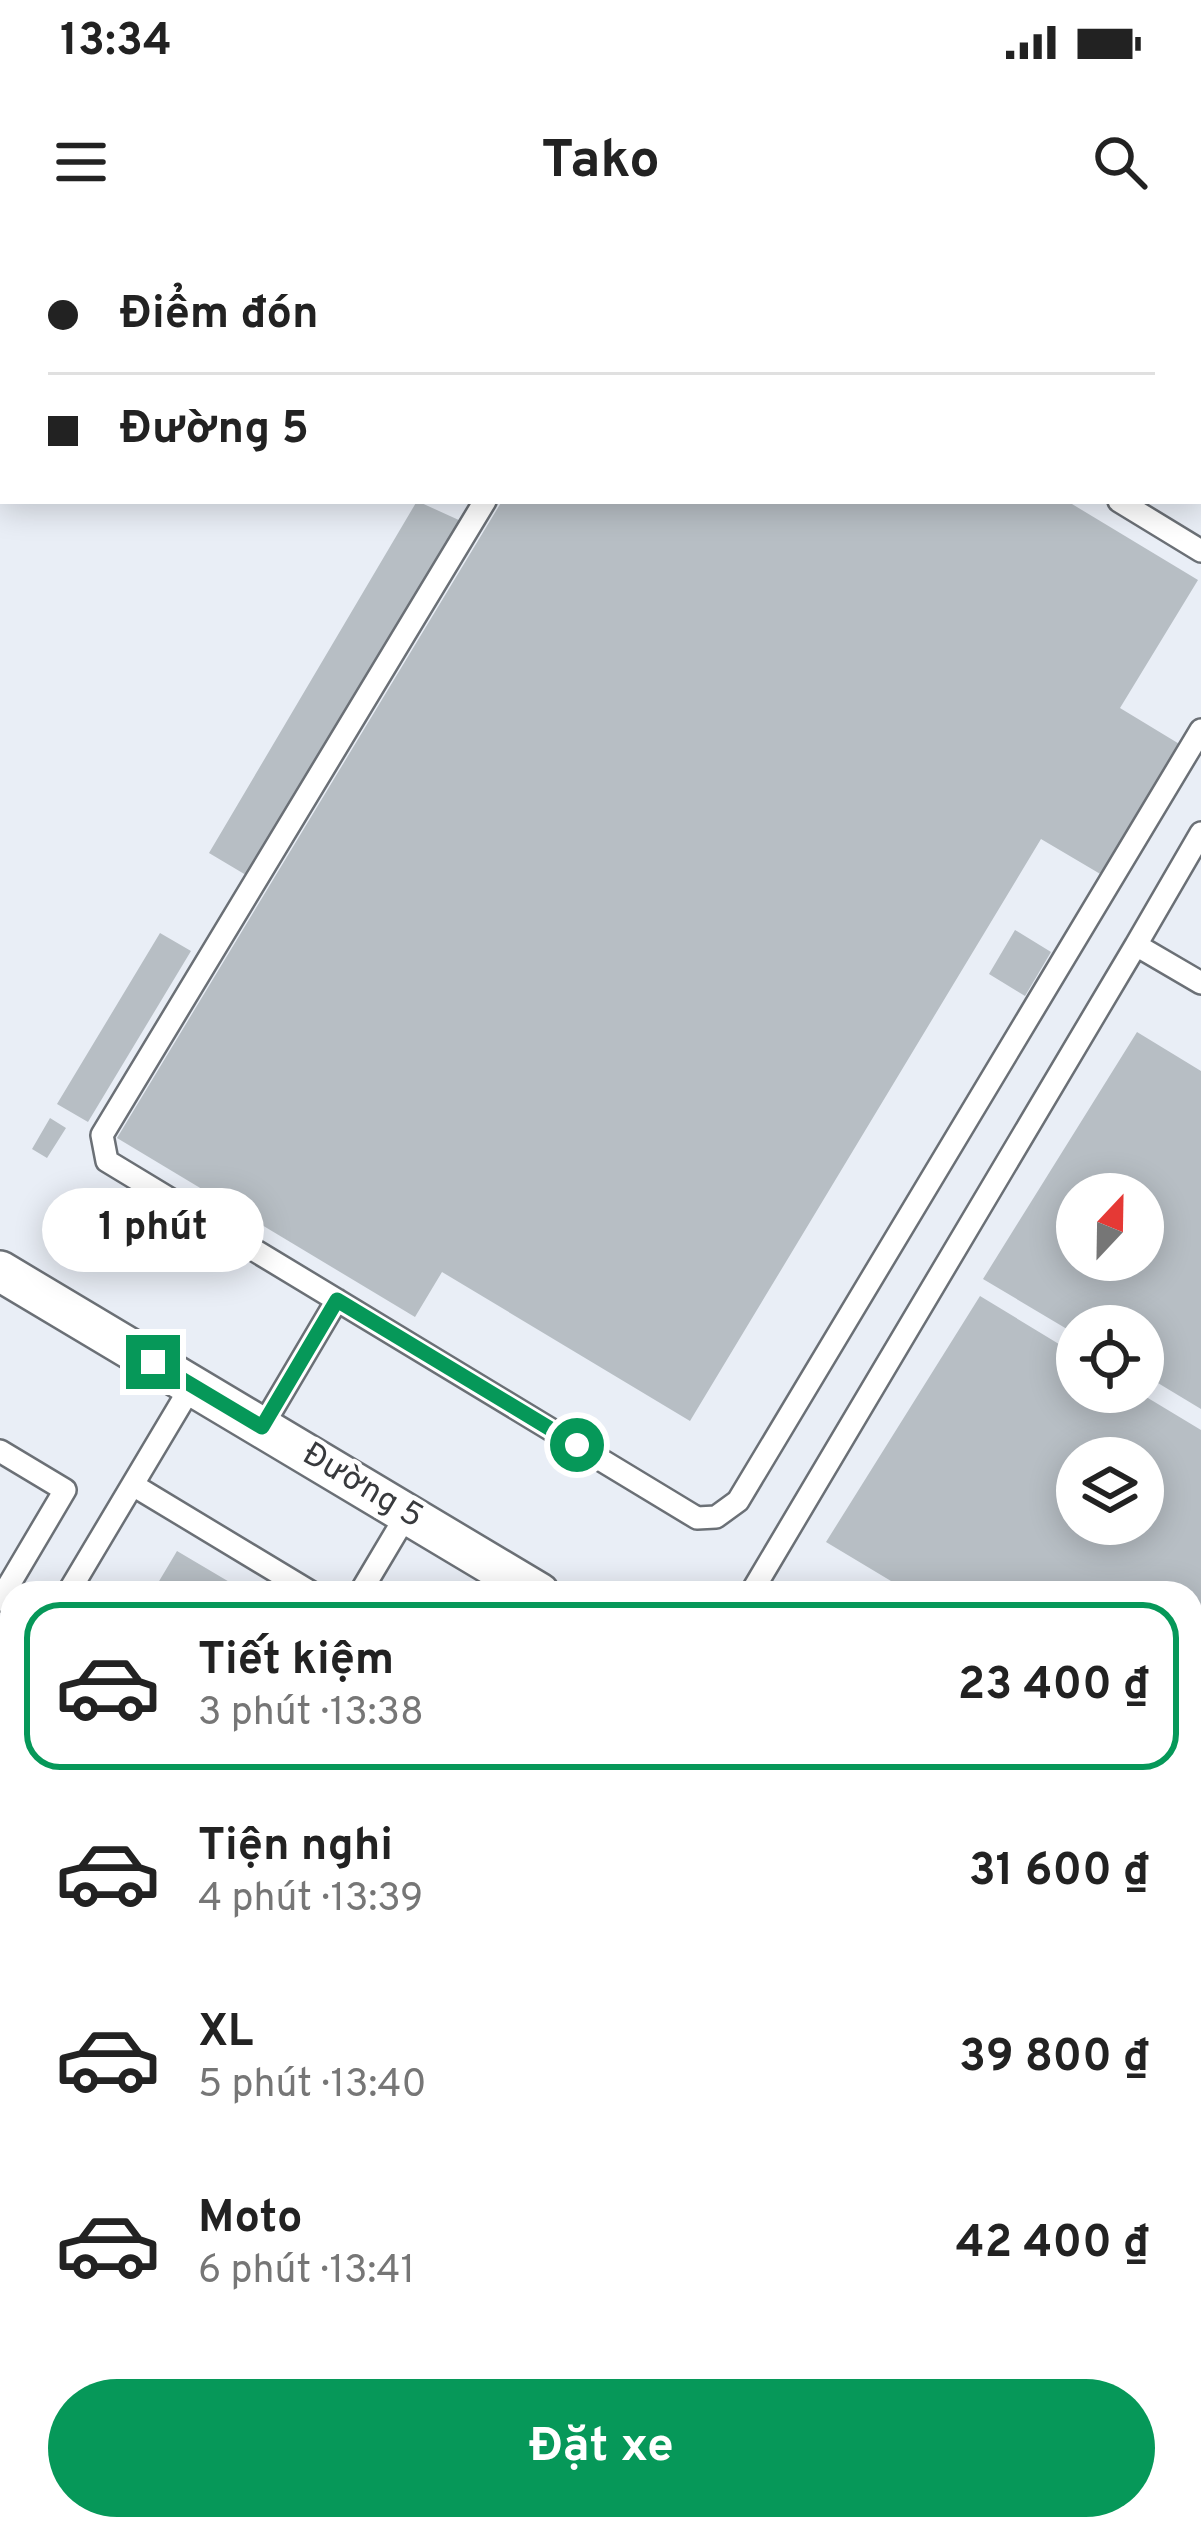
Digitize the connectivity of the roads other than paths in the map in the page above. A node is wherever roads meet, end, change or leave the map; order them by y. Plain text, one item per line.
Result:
1 (483, 504) edge
2 (1124, 504) edge
3 (1201, 551) edge
4 (1201, 730) edge
5 (1201, 833) edge
6 (1136, 945) junction
7 (1201, 983) edge
8 (0, 1271) edge
9 (337, 1300) junction
10 (192, 1385) junction
11 (262, 1427) junction
12 (0, 1450) edge
13 (133, 1484) junction
14 (407, 1514) junction
15 (11, 1581) edge
16 (75, 1581) edge
17 (292, 1581) edge
18 (367, 1581) edge
19 (518, 1581) edge
20 (758, 1581) edge

1 - 9 lane
2 - 3 lane
4 - 9 lane
5 - 6 lane
6 - 7 lane
6 - 20 lane
8 - 10 street, Đường 5
9 - 11 lane
10 - 11 street, Đường 5
10 - 13 lane
11 - 14 street, Đường 5
12 - 15 lane
13 - 16 lane
13 - 17 lane
14 - 18 lane
14 - 19 street, Đường 5

